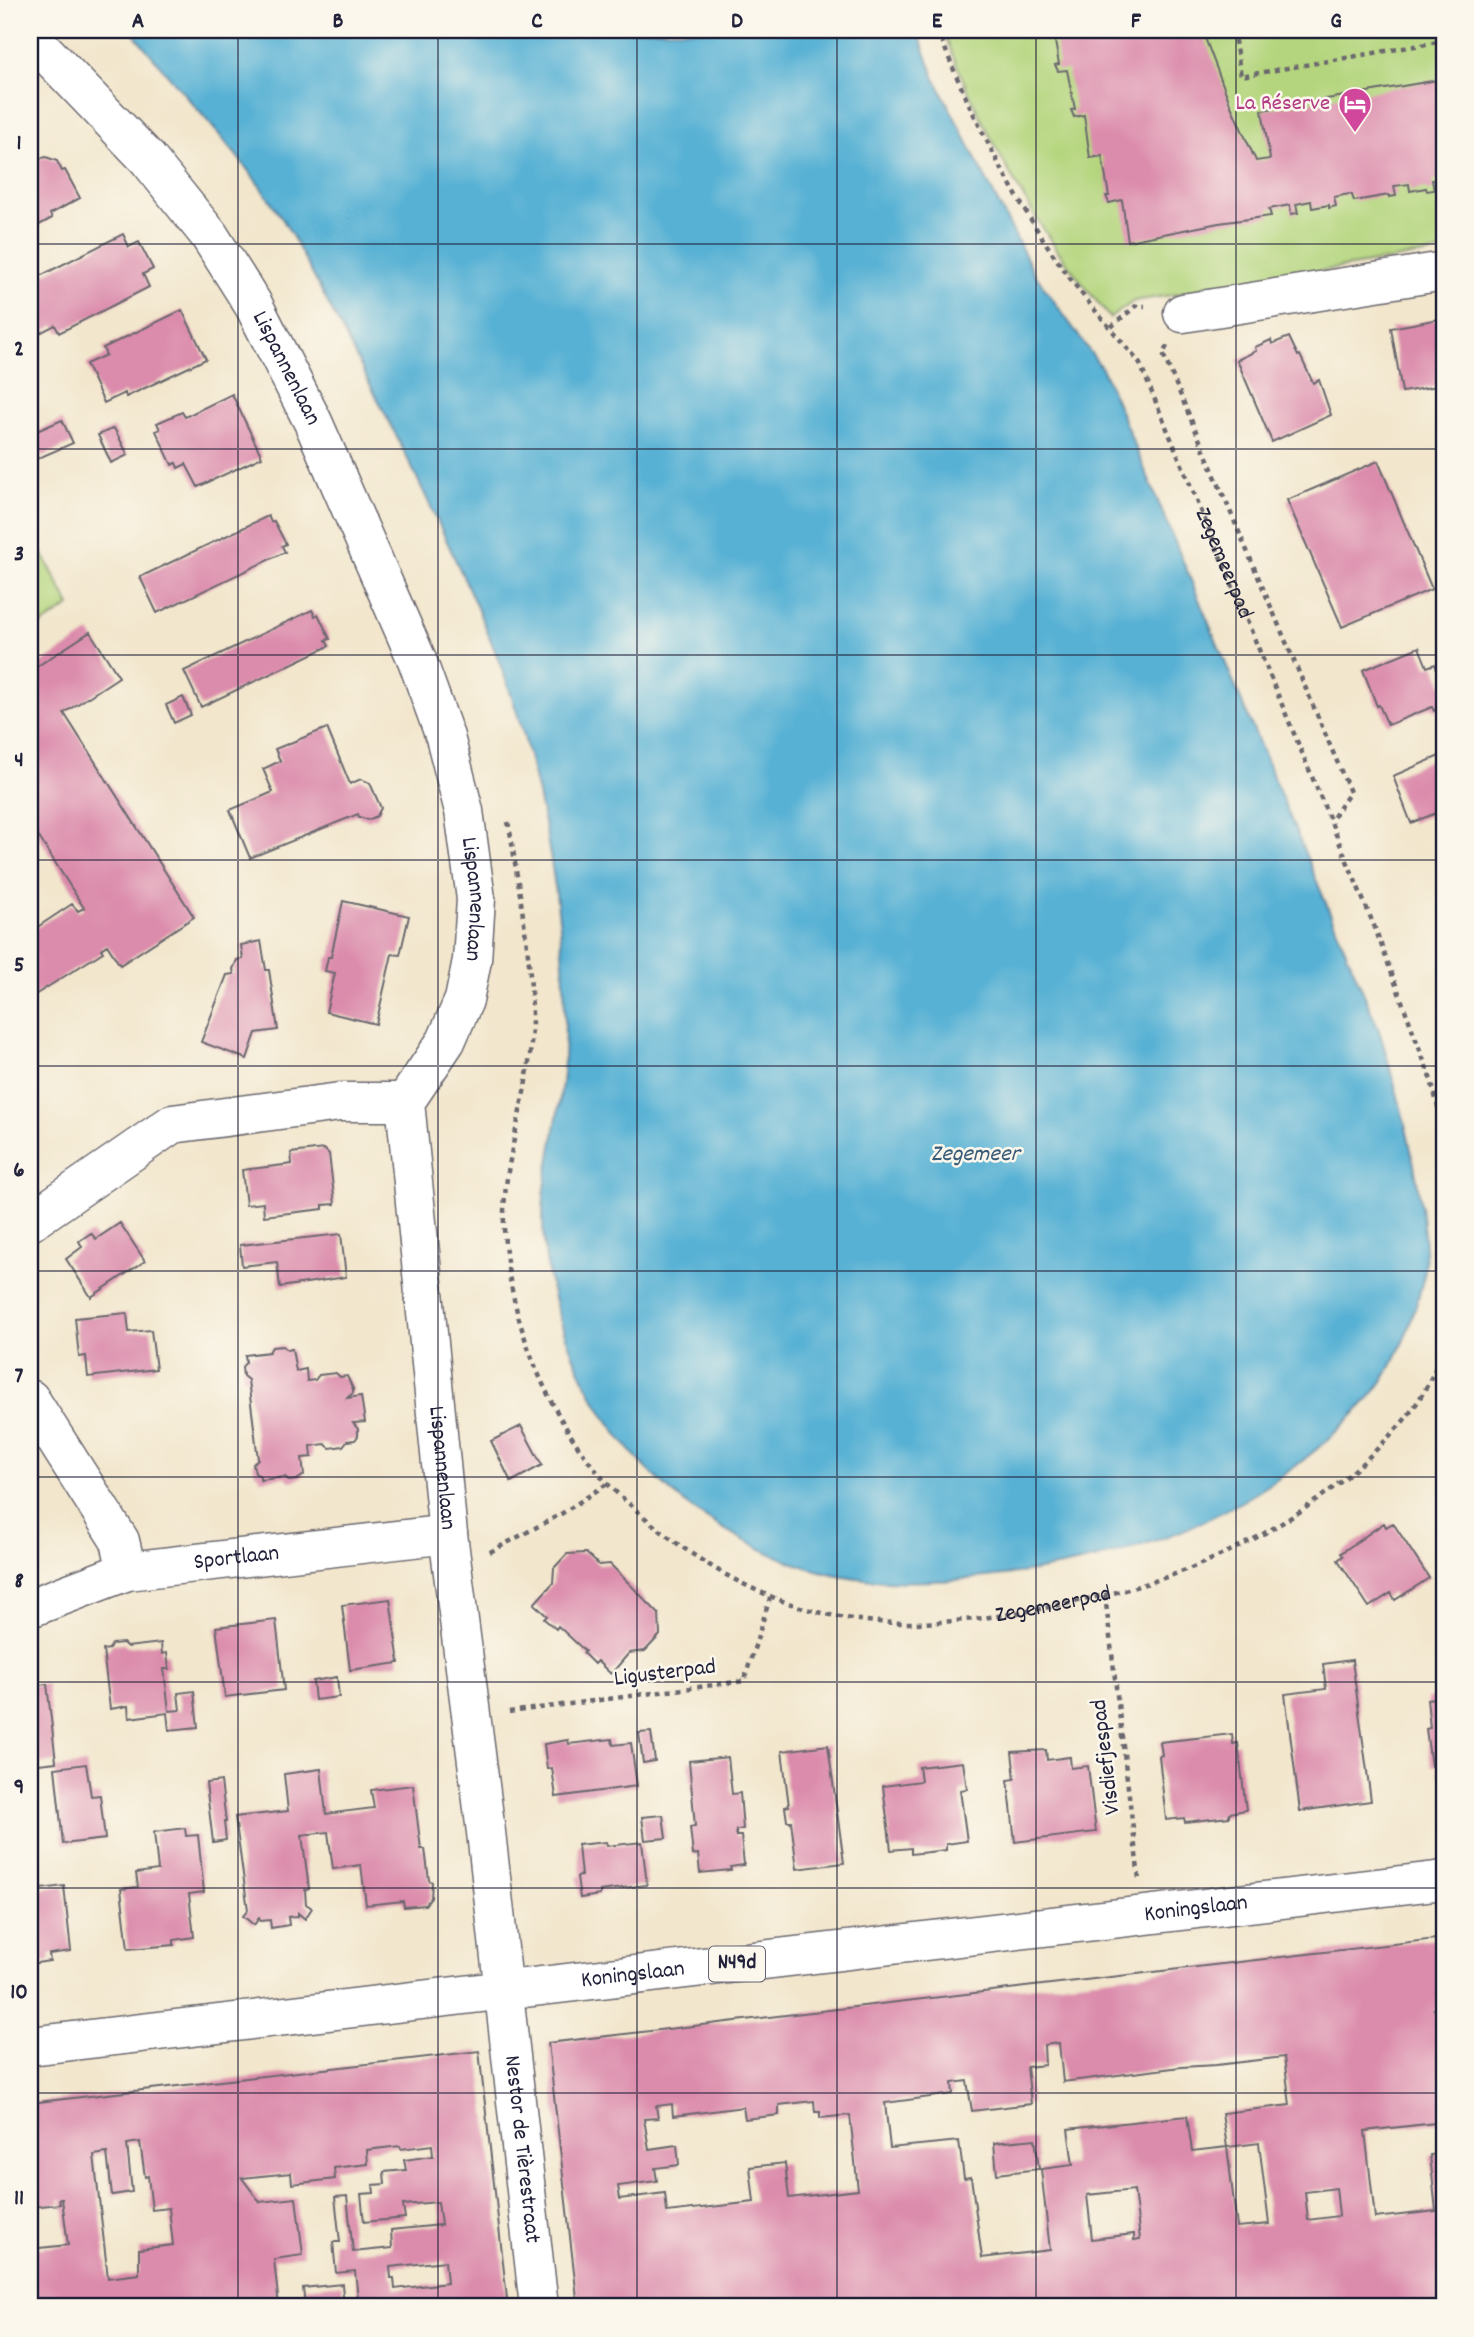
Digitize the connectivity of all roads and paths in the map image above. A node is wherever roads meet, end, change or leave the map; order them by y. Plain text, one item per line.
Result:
1 (938, 30) edge
2 (1233, 30) edge
3 (30, 36) edge
4 (1444, 41) edge
5 (1444, 271) edge
6 (1184, 313) joint
7 (1331, 821) junction
8 (405, 1102) junction
9 (1444, 1130) edge
10 (30, 1222) edge
11 (1444, 1348) edge
12 (30, 1399) edge
13 (448, 1534) junction
14 (486, 1554) dead end
15 (127, 1571) junction
16 (1105, 1595) junction
17 (770, 1598) junction
18 (30, 1608) edge
19 (504, 1712) dead end
20 (1444, 1880) edge
21 (1143, 1916) junction
22 (504, 1992) junction
23 (30, 2046) edge
24 (539, 2307) edge

1 - 7 path, Zegemeerpad
2 - 4 path
3 - 8 street, Lispannenlaan
5 - 6 street
6 - 7 path
7 - 9 path, Zegemeerpad
8 - 10 street
8 - 13 street, Lispannenlaan
11 - 16 path, Zegemeerpad
12 - 15 street
13 - 15 street, Sportlaan
13 - 22 street, Lispannenlaan
14 - 17 path, Zegemeerpad
15 - 18 street, Sportlaan
16 - 17 path, Zegemeerpad
16 - 21 path, Visdiefjespad
17 - 19 path, Ligusterpad
20 - 21 street, Koningslaan / N49d
21 - 22 street, Koningslaan / N49d
22 - 23 street, Koningslaan / N49d
22 - 24 street, Nestor de Tièrestraat

